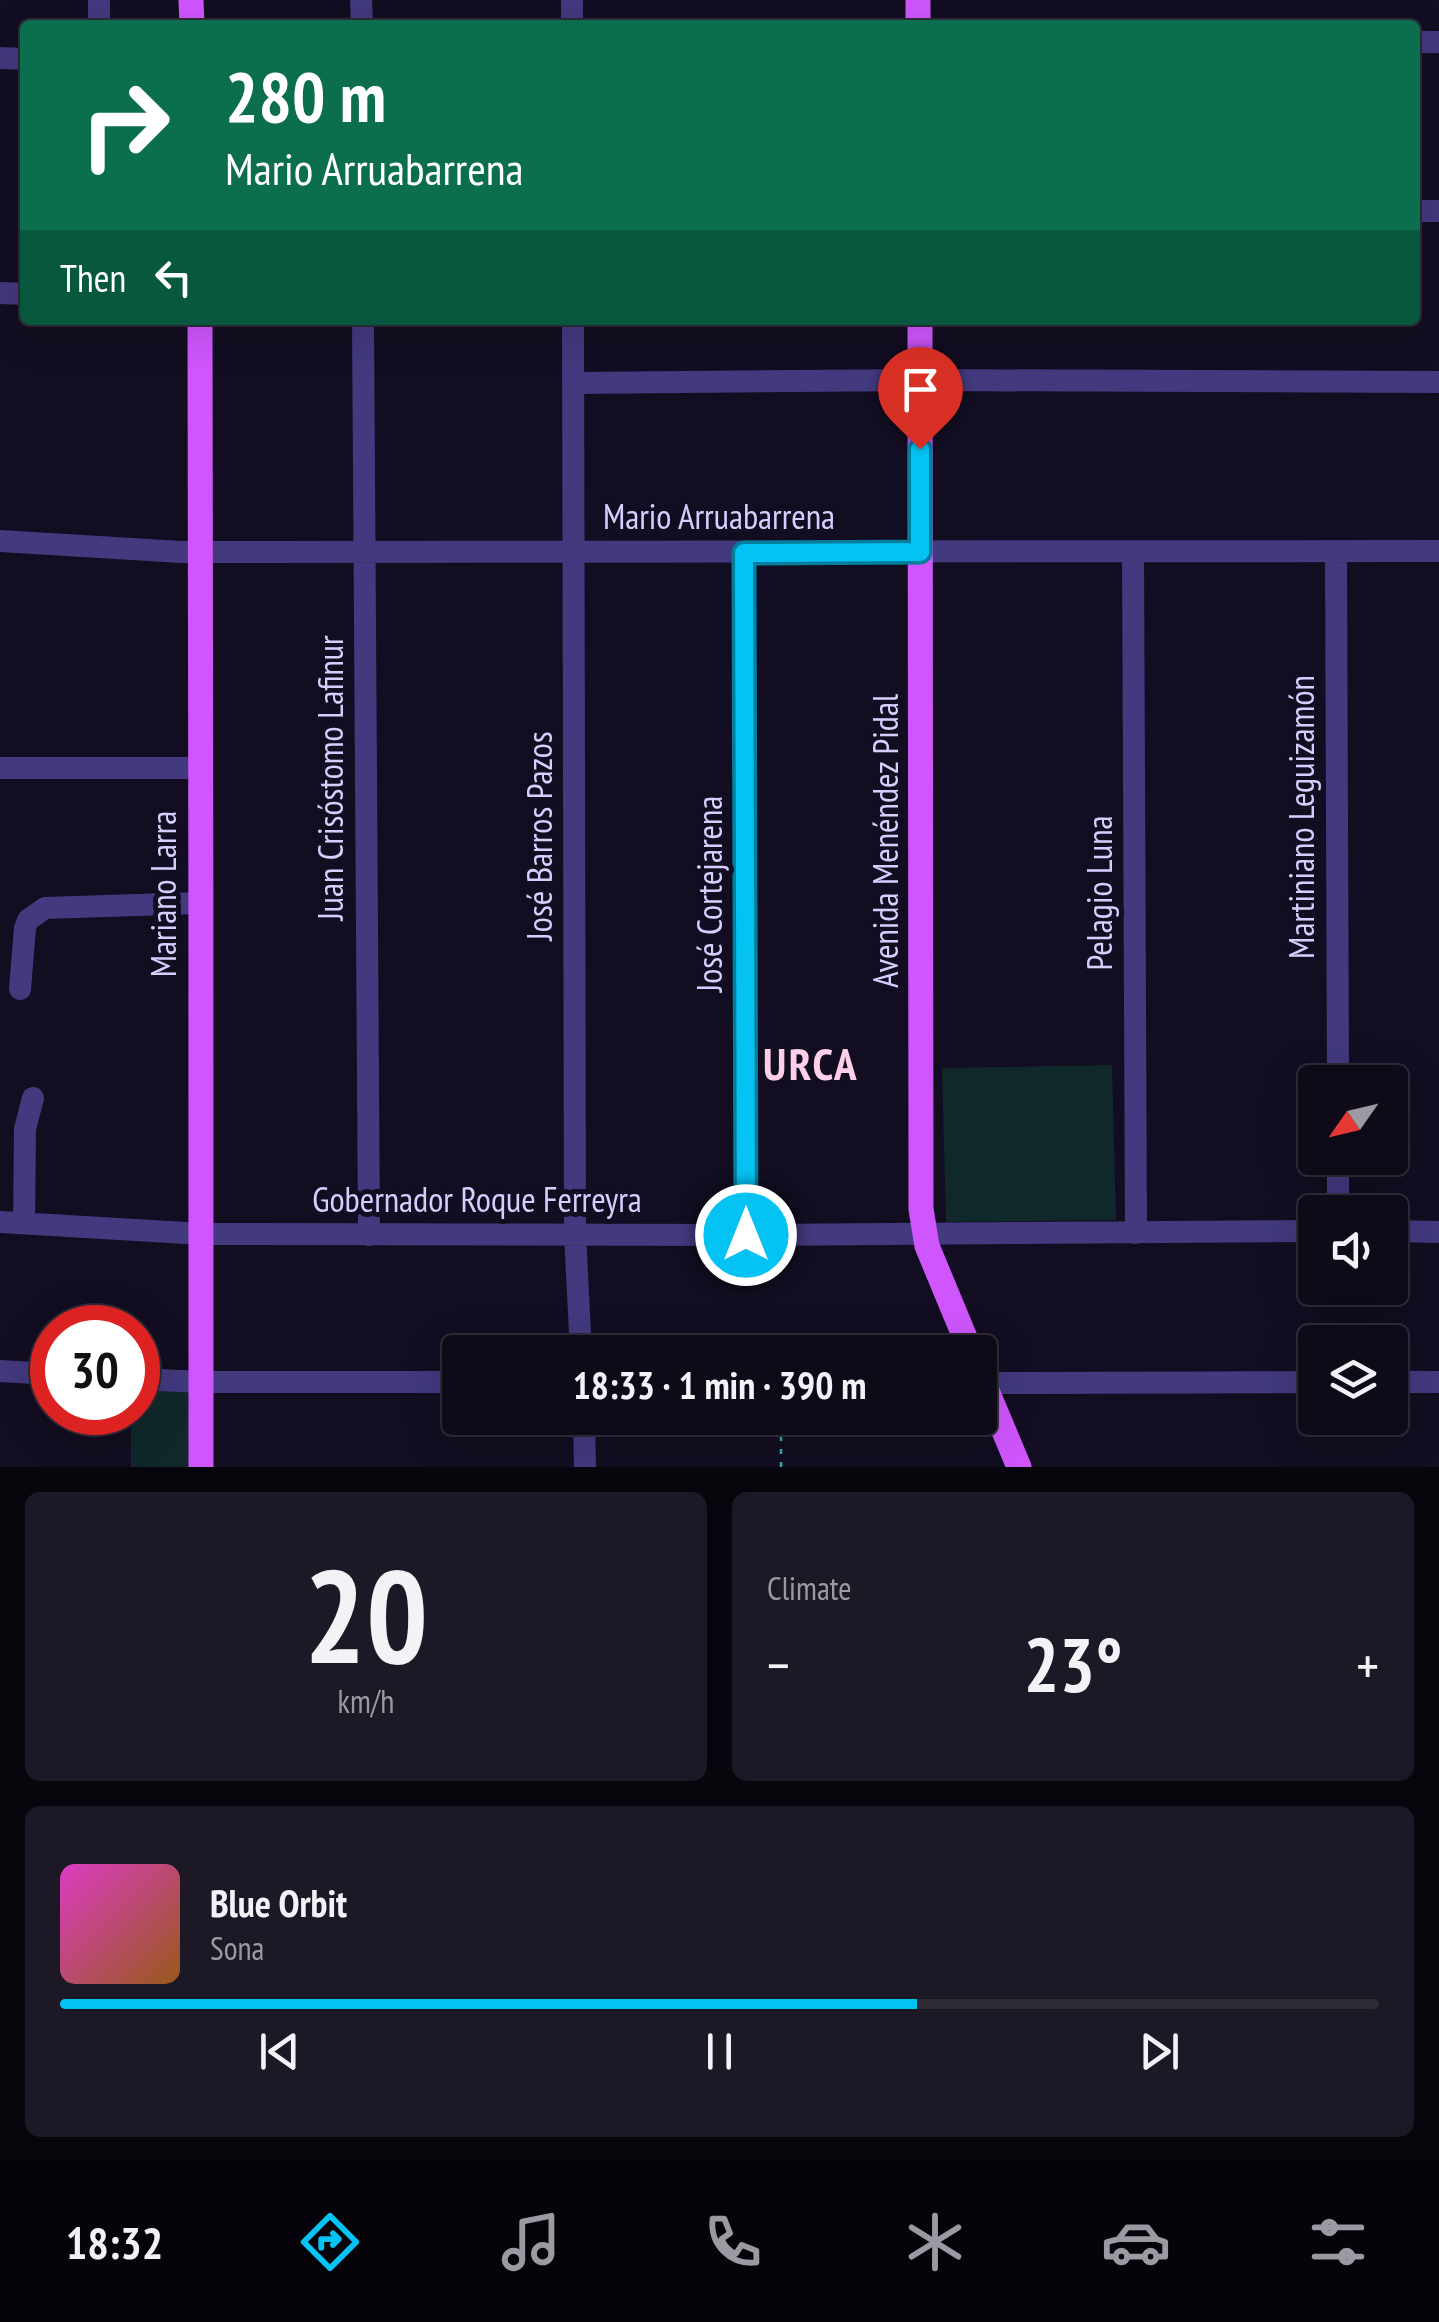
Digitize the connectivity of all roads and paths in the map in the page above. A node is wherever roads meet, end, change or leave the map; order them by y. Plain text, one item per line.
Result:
1 (200, 325) edge
2 (364, 325) edge
3 (573, 325) edge
4 (920, 325) edge
5 (920, 380) junction
6 (1439, 382) edge
7 (573, 383) junction
8 (0, 541) edge
9 (364, 551) junction
10 (574, 551) junction
11 (200, 552) junction
12 (920, 552) junction
13 (1133, 552) junction
14 (1336, 552) junction
15 (1439, 552) edge
16 (744, 553) junction
17 (0, 768) edge
18 (198, 768) junction
19 (199, 903) junction
20 (20, 989) dead end
21 (1338, 1065) edge
22 (33, 1098) dead end
23 (12, 1223) edge
24 (1298, 1231) edge
25 (923, 1232) junction
26 (1408, 1232) edge
27 (1439, 1232) edge
28 (1136, 1233) junction
29 (204, 1234) junction
30 (369, 1235) junction
31 (575, 1235) junction
32 (746, 1235) junction
33 (581, 1335) edge
34 (964, 1335) edge
35 (0, 1372) edge
36 (30, 1373) edge
37 (160, 1380) edge
38 (997, 1380) edge
39 (201, 1382) junction
40 (442, 1382) edge
41 (1298, 1382) edge
42 (1408, 1382) edge
43 (1439, 1382) edge
44 (997, 1417) edge
45 (584, 1435) edge
46 (782, 1435) edge
47 (200, 1467) edge
48 (585, 1467) edge
49 (781, 1467) edge
50 (1019, 1467) edge

1 - 11 main road, Mariano Larra
2 - 9 street, Juan Crisóstomo Lafinur
3 - 7 street, José Barros Pazos
4 - 5 main road, Avenida Menéndez Pidal
5 - 6 street
5 - 7 street
5 - 12 main road, Avenida Menéndez Pidal
7 - 10 street, José Barros Pazos
8 - 11 street, Mario Arruabarrena
9 - 10 street, Mario Arruabarrena
9 - 11 street, Mario Arruabarrena
9 - 30 street, Juan Crisóstomo Lafinur
10 - 16 street, Mario Arruabarrena
10 - 31 street, José Barros Pazos
11 - 18 main road, Mariano Larra
12 - 13 street, Mario Arruabarrena
12 - 16 street, Mario Arruabarrena
12 - 25 main road, Avenida Menéndez Pidal
13 - 14 street, Mario Arruabarrena
13 - 28 street, Pelagio Luna
14 - 15 street, Mario Arruabarrena
14 - 21 street, Martiniano Leguizamón
16 - 32 street, José Cortejarena
17 - 18 street
18 - 19 main road, Mariano Larra
19 - 20 street
19 - 29 main road, Mariano Larra
22 - 23 street
23 - 29 street, Gobernador Roque Ferreyra
24 - 28 street, Gobernador Roque Ferreyra
25 - 28 street, Gobernador Roque Ferreyra
25 - 32 street, Gobernador Roque Ferreyra
25 - 34 main road, Avenida Menéndez Pidal
26 - 27 street
29 - 30 street, Gobernador Roque Ferreyra
29 - 39 main road, Mariano Larra
30 - 31 street, Gobernador Roque Ferreyra
31 - 32 street, Gobernador Roque Ferreyra
31 - 33 street, José Barros Pazos
35 - 36 street
37 - 39 street
38 - 41 street
39 - 40 street
39 - 47 main road, Mariano Larra
42 - 43 street
44 - 50 main road
45 - 48 street
46 - 49 path

